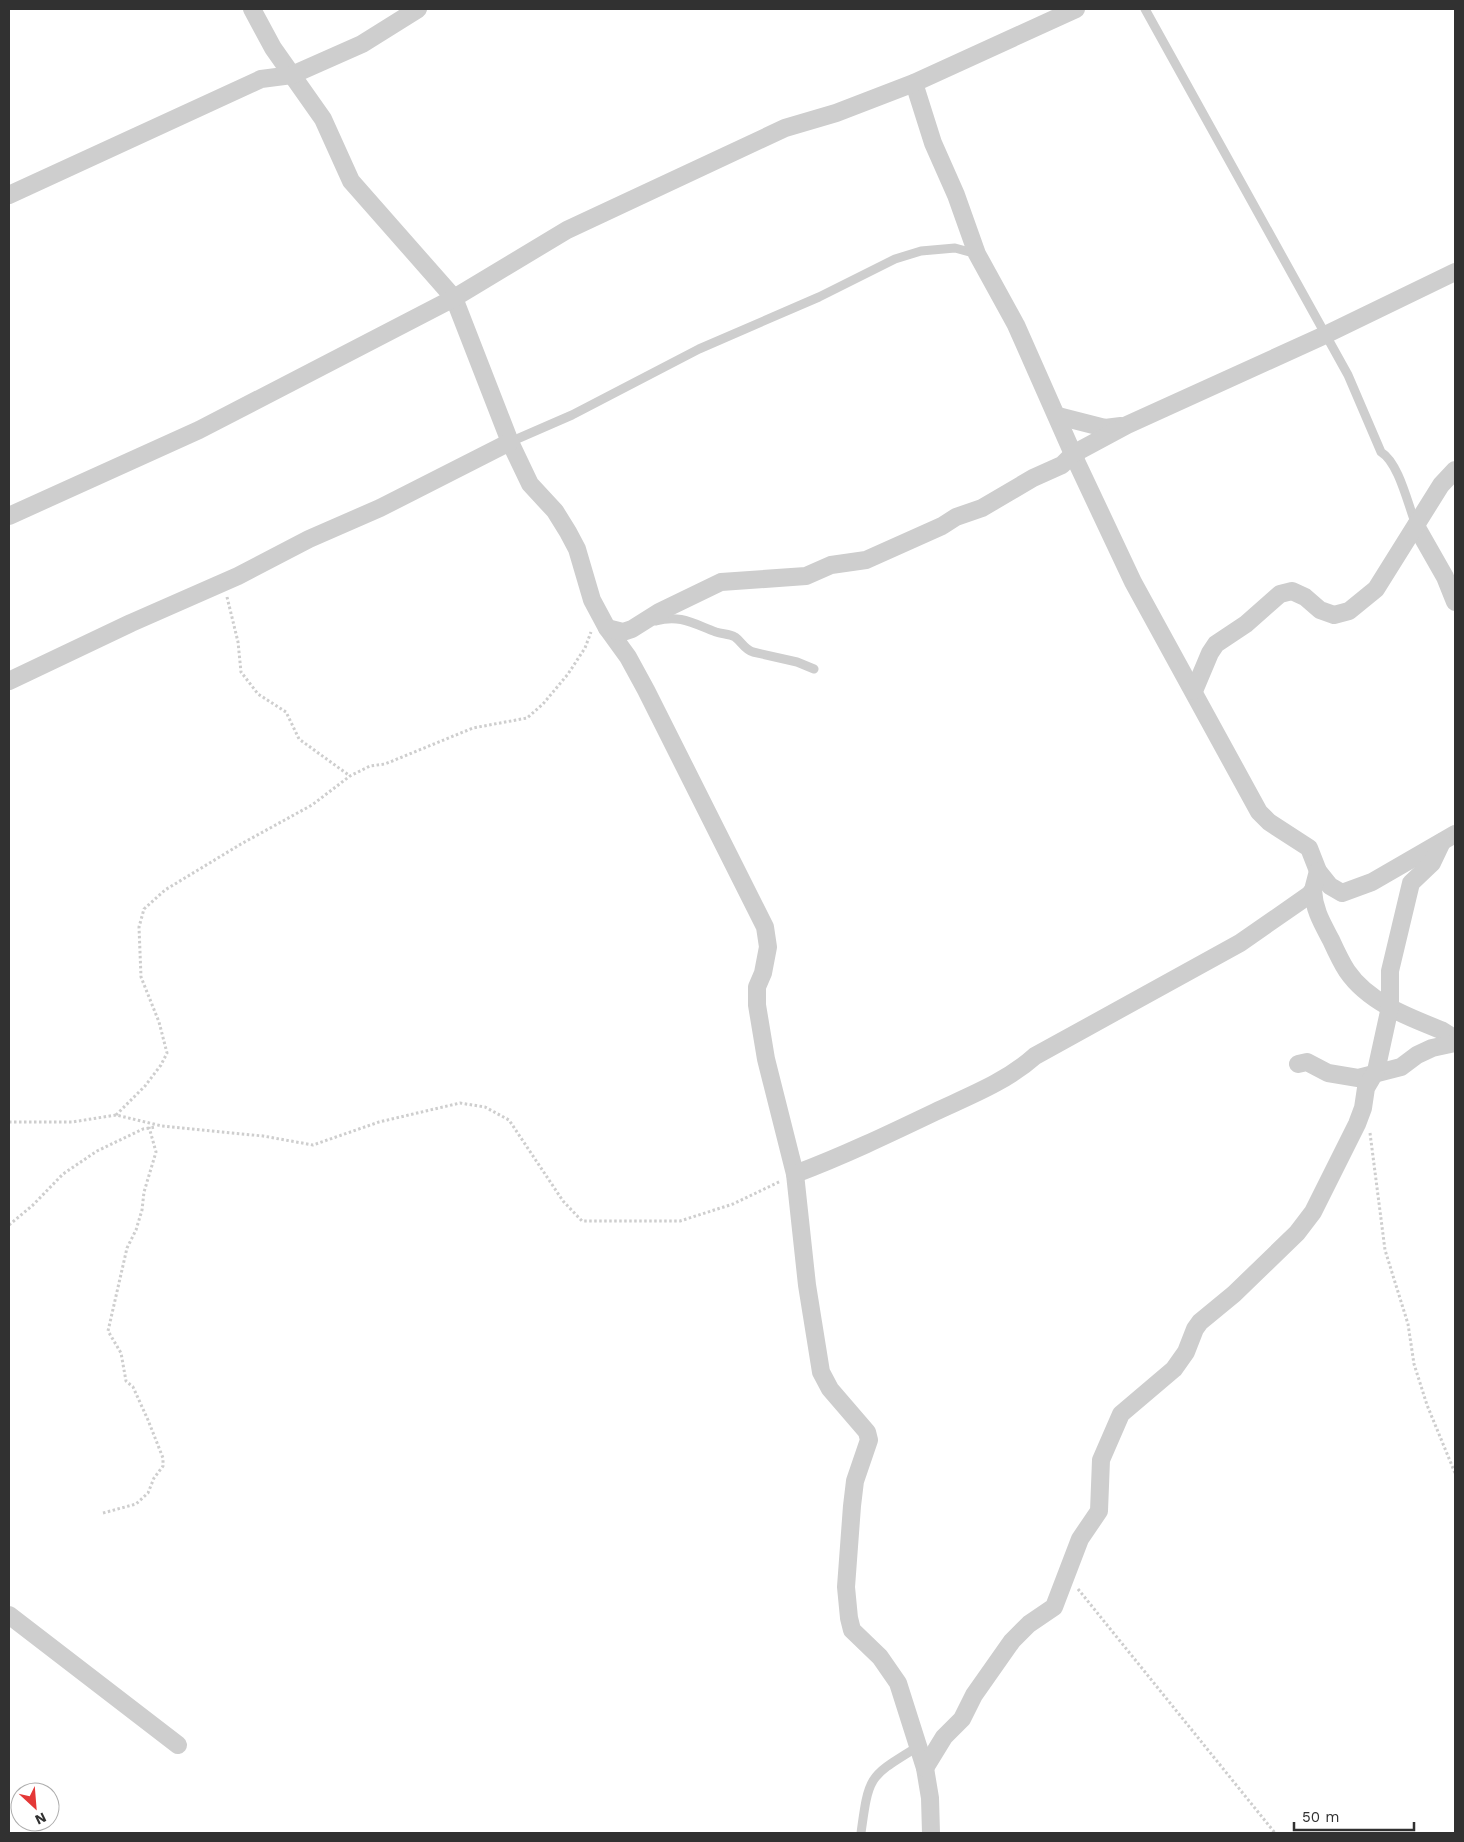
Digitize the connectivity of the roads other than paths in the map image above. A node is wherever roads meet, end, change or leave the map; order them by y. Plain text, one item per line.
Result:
1 (252, 9) edge
2 (418, 9) edge
3 (1076, 9) edge
4 (1145, 9) edge
5 (273, 48) junction
6 (292, 74) junction
7 (261, 79) junction
8 (914, 83) junction
9 (9, 195) edge
10 (977, 254) junction
11 (1455, 272) edge
12 (454, 298) junction
13 (1325, 335) junction
14 (1058, 416) junction
15 (1127, 425) junction
16 (510, 442) junction
17 (1073, 454) junction
18 (1455, 470) edge
19 (9, 516) edge
20 (1416, 526) junction
21 (1455, 602) edge
22 (603, 620) junction
23 (641, 625) junction
24 (814, 670) dead end
25 (10, 676) edge
26 (1194, 691) junction
27 (1448, 838) edge
28 (1318, 871) junction
29 (1314, 890) junction
30 (1390, 1007) junction
31 (1455, 1043) edge
32 (1298, 1064) dead end
33 (1372, 1075) junction
34 (795, 1174) junction
35 (9, 1615) edge
36 (178, 1745) dead end
37 (920, 1746) junction
38 (925, 1768) junction
39 (861, 1833) edge
40 (931, 1833) edge

1 - 5 street
2 - 6 street
3 - 8 street
4 - 13 lane
5 - 6 street
5 - 7 street
6 - 7 street
6 - 12 street
7 - 9 street
8 - 10 street
8 - 12 street
10 - 14 street
10 - 16 lane
11 - 13 street
12 - 16 street
12 - 19 street
13 - 15 street
13 - 20 lane
14 - 15 street
14 - 17 street
15 - 17 street
16 - 22 street
16 - 25 street
17 - 23 street
17 - 26 street
18 - 20 street
20 - 21 street
20 - 26 street
22 - 23 street
22 - 34 street
23 - 24 lane
26 - 28 street
27 - 28 street
27 - 30 street
28 - 29 street
29 - 30 street
29 - 34 street
30 - 31 street
30 - 33 street
31 - 33 street
32 - 33 street
33 - 38 street
34 - 37 street
35 - 36 street
37 - 38 street
37 - 39 lane
38 - 40 street

